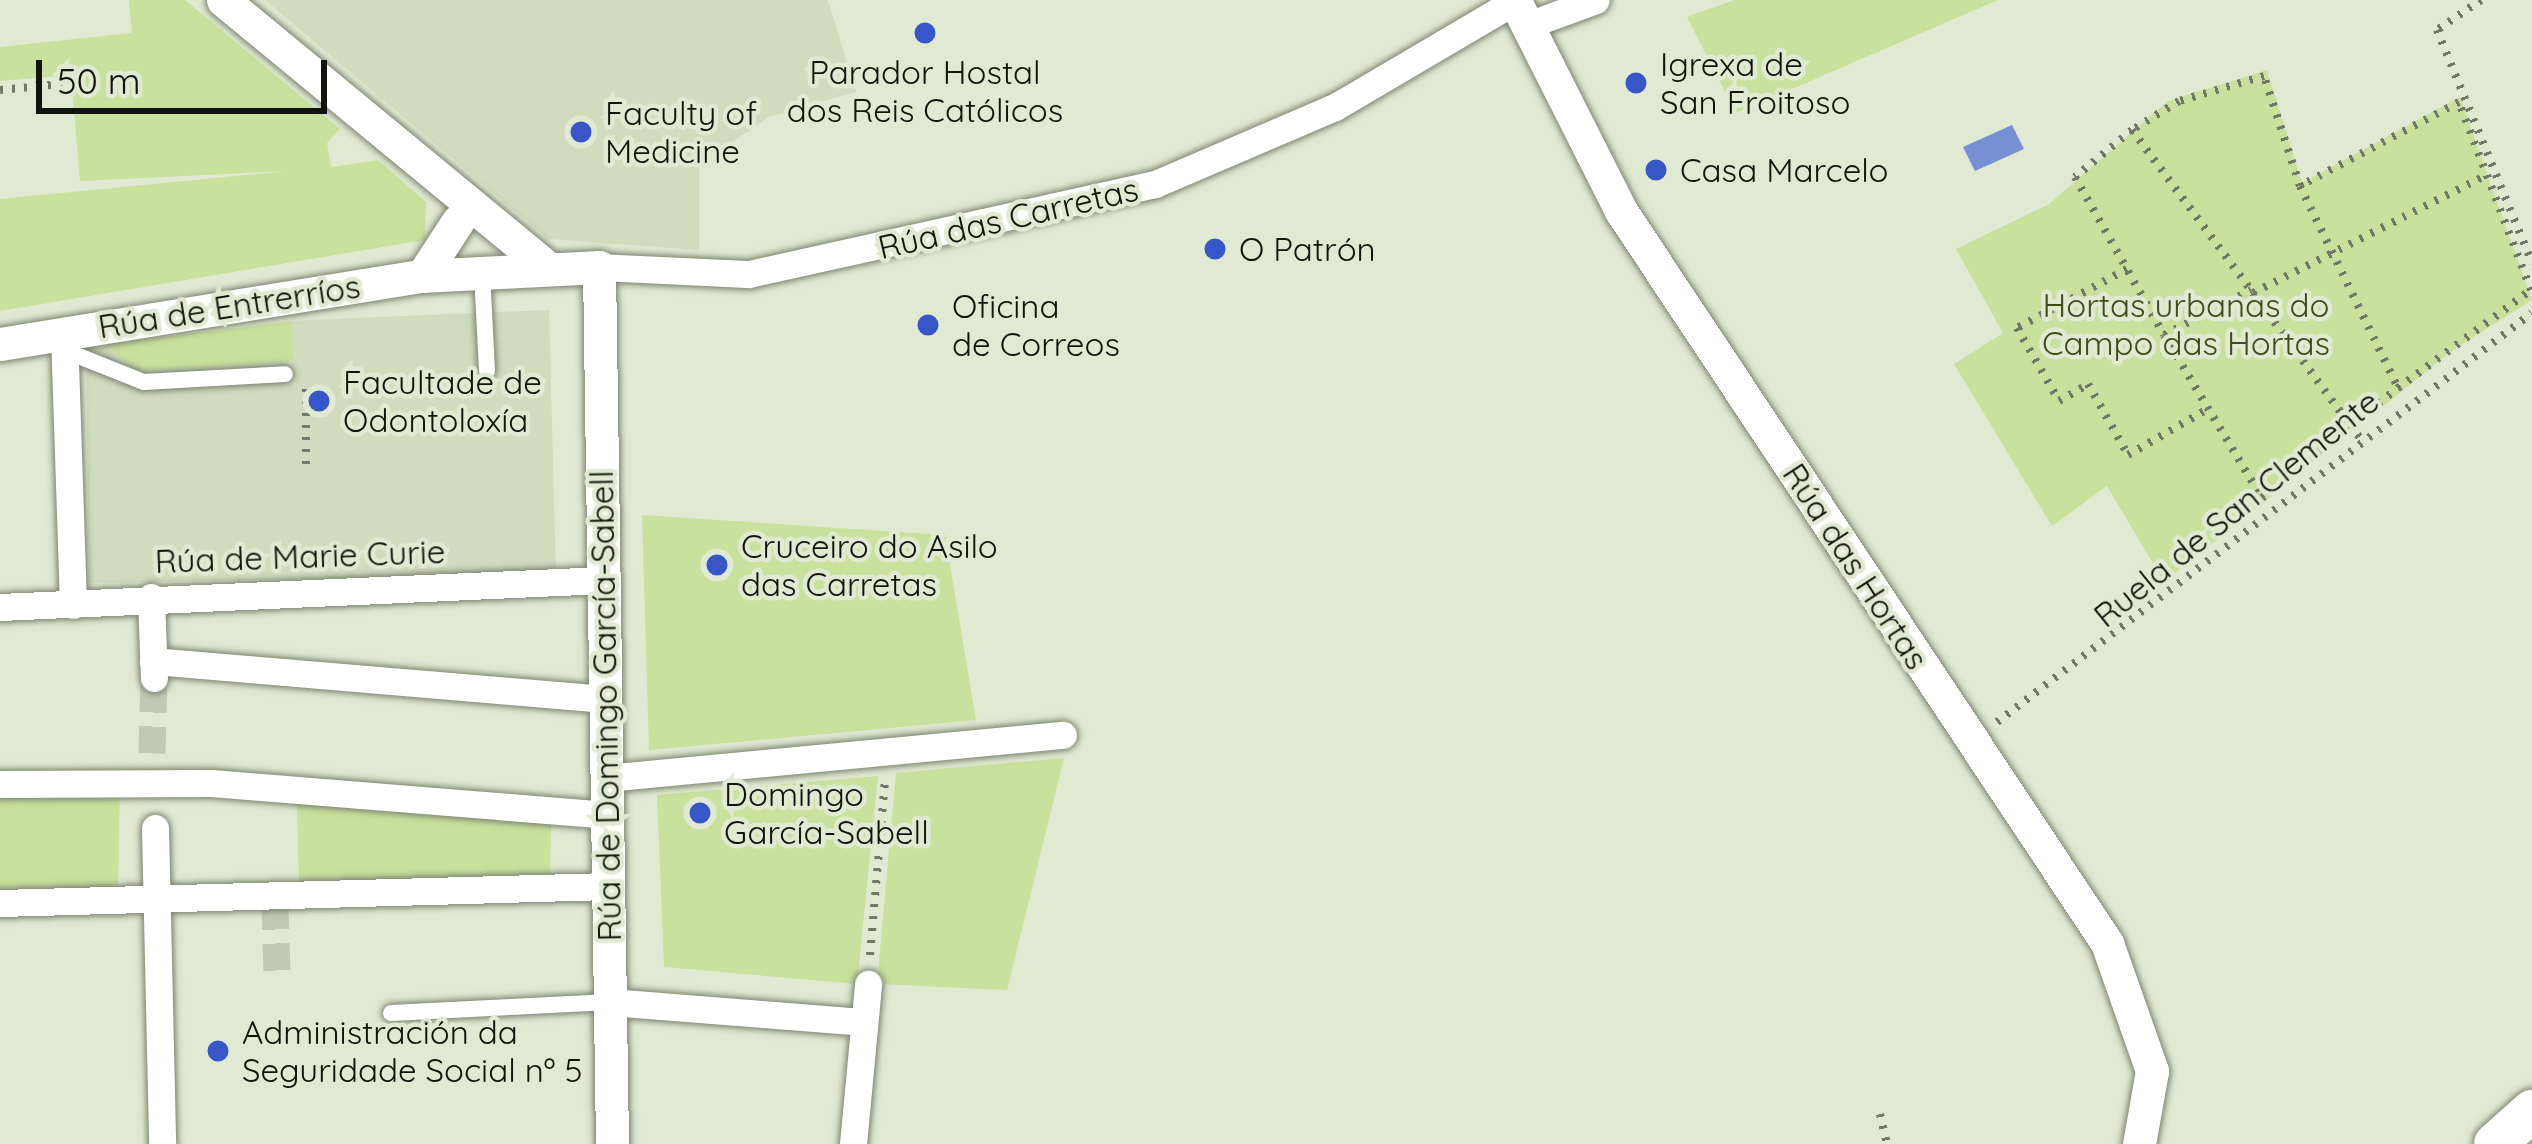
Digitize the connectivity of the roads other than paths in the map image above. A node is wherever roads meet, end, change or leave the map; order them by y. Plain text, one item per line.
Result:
1 (223, 0) edge
2 (1596, 0) edge
3 (1522, 13) edge
4 (441, 186) junction
5 (458, 221) junction
6 (599, 267) junction
7 (549, 268) junction
8 (483, 272) junction
9 (422, 276) junction
10 (65, 342) junction
11 (0, 344) edge
12 (487, 371) dead end
13 (285, 374) dead end
14 (603, 580) junction
15 (151, 597) junction
16 (73, 605) junction
17 (0, 607) edge
18 (606, 699) junction
19 (1063, 735) dead end
20 (606, 778) junction
21 (0, 784) edge
22 (607, 815) junction
23 (155, 828) dead end
24 (608, 886) junction
25 (159, 898) junction
26 (0, 903) edge
27 (868, 984) road end
28 (610, 1002) junction
29 (391, 1013) dead end
30 (862, 1022) junction
31 (2532, 1111) edge
32 (2140, 1142) edge
33 (162, 1144) edge
34 (612, 1144) edge
35 (853, 1144) edge
36 (2495, 1144) edge

1 - 4 street
2 - 3 street, Rúa das Carretas
3 - 6 street, Rúa das Carretas
3 - 32 street, Rúa das Hortas
4 - 5 street
4 - 7 street
5 - 8 street
5 - 9 street
6 - 7 street, Rúa das Carretas
6 - 14 street, Rúa de Domingo García-Sabell
7 - 8 street, Rúa das Carretas
8 - 9 street, Rúa de Entrerríos
8 - 12 lane
9 - 10 street, Rúa de Entrerríos
10 - 11 street, Rúa de Entrerríos
10 - 13 lane
10 - 16 street
14 - 15 street, Rúa de Marie Curie
14 - 18 street, Rúa de Domingo García-Sabell
15 - 16 street, Rúa de Marie Curie
15 - 18 street
16 - 17 street, Rúa de Marie Curie
18 - 20 street, Rúa de Domingo García-Sabell
19 - 20 street
20 - 22 street, Rúa de Domingo García-Sabell
21 - 22 street
22 - 24 street, Rúa de Domingo García-Sabell
23 - 25 street
24 - 25 street
24 - 28 street, Rúa de Domingo García-Sabell
25 - 26 street
25 - 33 street
27 - 30 street
28 - 29 lane
28 - 30 street
28 - 34 street, Rúa de Domingo García-Sabell
30 - 35 street
31 - 36 street

